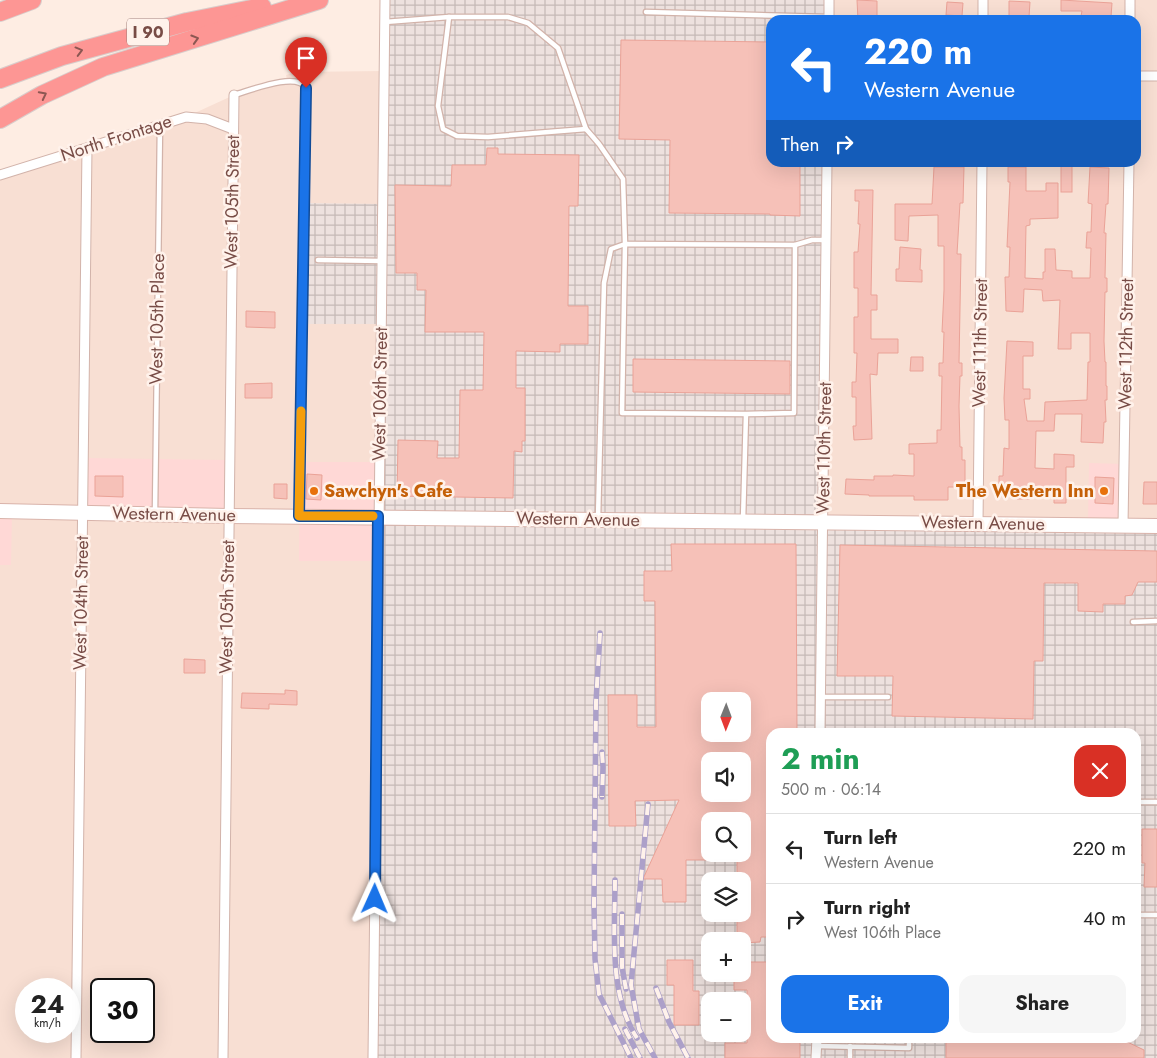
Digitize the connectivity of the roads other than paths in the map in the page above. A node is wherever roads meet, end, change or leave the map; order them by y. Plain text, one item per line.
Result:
1 (32, 0) edge
2 (300, 0) edge
3 (319, 0) edge
4 (384, 0) edge
5 (829, 0) edge
6 (983, 0) edge
7 (1130, 0) edge
8 (0, 12) edge
9 (646, 12) dead end
10 (829, 15) edge
11 (983, 15) edge
12 (1130, 15) edge
13 (766, 16) edge
14 (449, 17) junction
15 (384, 23) junction
16 (1141, 76) edge
17 (1157, 76) edge
18 (0, 79) edge
19 (234, 95) joint
20 (0, 118) edge
21 (160, 124) junction
22 (586, 128) junction
23 (233, 129) junction
24 (87, 148) junction
25 (827, 167) edge
26 (982, 167) edge
27 (1129, 167) edge
28 (0, 175) edge
29 (826, 240) junction
30 (625, 244) junction
31 (795, 245) junction
32 (318, 260) dead end
33 (382, 261) junction
34 (746, 414) junction
35 (0, 511) edge
36 (82, 513) junction
37 (155, 514) junction
38 (228, 516) junction
39 (299, 516) junction
40 (378, 516) junction
41 (598, 520) junction
42 (743, 521) junction
43 (978, 522) junction
44 (823, 523) junction
45 (1122, 525) junction
46 (1157, 526) edge
47 (1157, 621) edge
48 (1133, 622) dead end
49 (821, 697) junction
50 (888, 697) dead end
51 (820, 728) edge
52 (1141, 802) edge
53 (1157, 802) edge
54 (1141, 915) edge
55 (1157, 915) edge
56 (817, 1043) edge
57 (825, 1043) edge
58 (909, 1043) edge
59 (850, 1046) junction
60 (76, 1058) edge
61 (223, 1058) edge
62 (373, 1058) edge
63 (816, 1058) edge
64 (850, 1058) edge

1 - 8 highway
18 -> 2 highway, I 90
20 -> 3 highway
4 - 15 street, West 106th Street
5 - 10 street
6 - 11 street
7 - 12 street
9 - 13 lane
14 - 15 lane
14 - 22 lane
14 - 22 lane
15 - 33 street, West 106th Street
16 - 17 street
19 - 23 street, West 105th Street
19 - 39 lane
21 - 23 street, North Frontage
21 - 24 street, North Frontage
21 - 37 lane, West 105th Place
22 - 30 lane
23 - 38 street, West 105th Street
24 - 28 street, North Frontage
24 - 36 street, West 104th Street
25 - 29 street, West 110th Street
26 - 43 street, West 111th Street
27 - 45 street, West 112th Street
29 - 31 lane
29 - 44 street, West 110th Street
30 - 31 lane
30 - 34 lane
30 - 41 lane
31 - 34 lane
32 - 33 lane
33 - 40 street, West 106th Street
34 - 42 lane
35 - 36 street, Western Avenue
36 - 37 street, Western Avenue
36 - 60 street, West 104th Street
37 - 38 street, Western Avenue
38 - 39 street, Western Avenue
38 - 61 street, West 105th Street
39 - 40 street, Western Avenue
40 - 41 street, Western Avenue
40 - 62 street, West 106th Street
41 - 42 street, Western Avenue
42 - 44 street, Western Avenue
43 - 44 street, Western Avenue
43 - 45 street, Western Avenue
44 - 49 street, West 110th Street
45 - 46 street, Western Avenue
47 - 48 lane
49 - 50 lane
49 - 51 street, West 110th Street
52 - 53 lane
54 - 55 lane
56 - 63 street
57 - 59 lane
58 - 59 lane
59 - 64 lane

